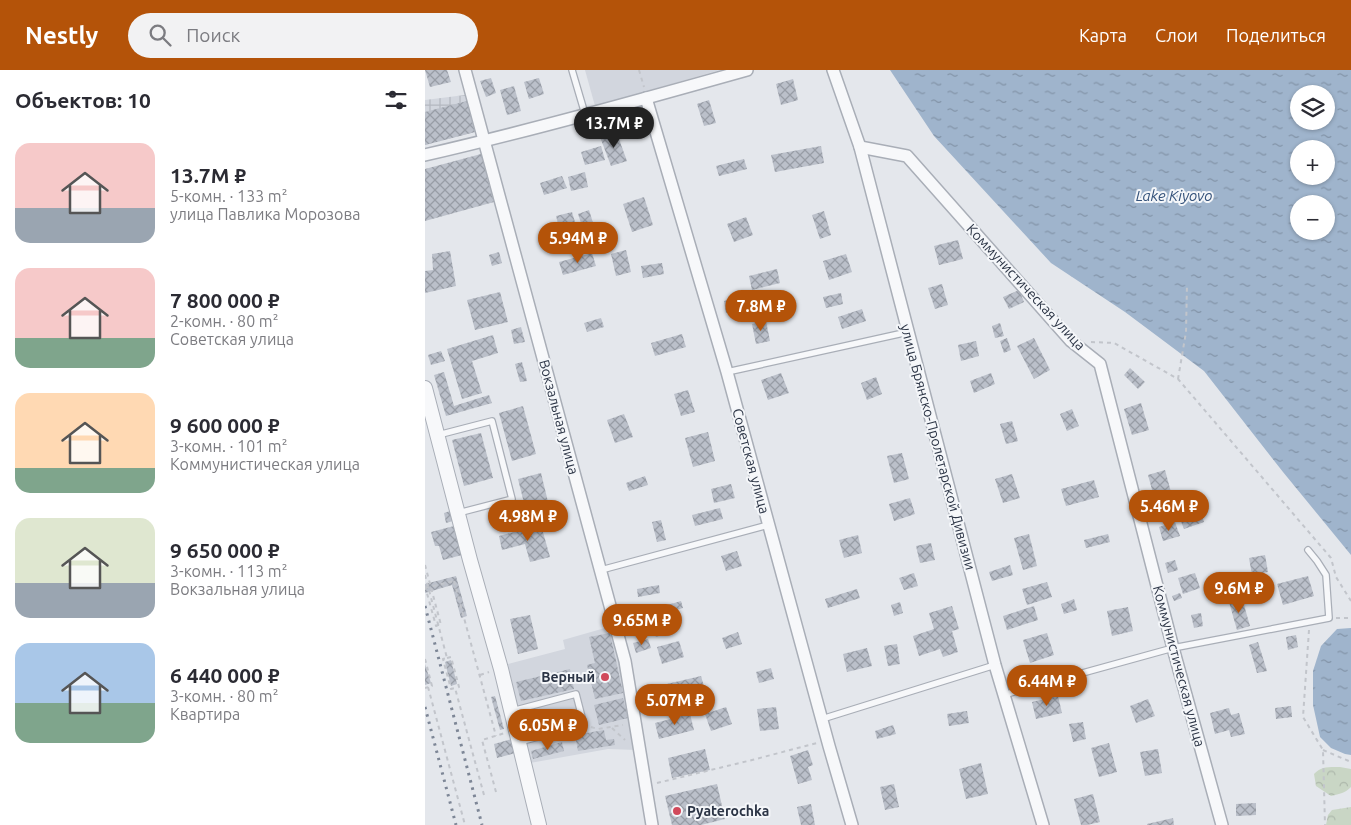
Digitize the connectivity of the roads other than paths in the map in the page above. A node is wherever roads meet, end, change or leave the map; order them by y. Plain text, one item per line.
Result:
1 (465, 70) edge
2 (572, 70) edge
3 (747, 70) edge
4 (833, 70) edge
5 (645, 95) junction
6 (585, 114) junction
7 (483, 142) junction
8 (860, 147) junction
9 (425, 155) edge
10 (908, 332) junction
11 (727, 372) junction
12 (425, 388) edge
13 (438, 435) junction
14 (458, 513) junction
15 (768, 525) junction
16 (1308, 550) dead end
17 (601, 570) junction
18 (1173, 648) junction
19 (995, 665) junction
20 (1003, 695) junction
21 (512, 711) junction
22 (822, 719) junction
23 (519, 742) junction
24 (539, 825) edge
25 (652, 825) edge
26 (852, 825) edge
27 (1043, 825) edge
28 (1222, 825) edge

1 - 7 street, Вокзальная улица
2 - 6 lane
3 - 5 street
4 - 8 street, улица Брянско-Пролетарской Дивизии
5 - 6 street
5 - 11 street, Советская улица
6 - 7 street
7 - 9 street
7 - 17 street, Вокзальная улица
8 - 10 street, улица Брянско-Пролетарской Дивизии
8 - 18 street, Коммунистическая улица
10 - 11 lane
10 - 19 street, улица Брянско-Пролетарской Дивизии
11 - 15 street, Советская улица
12 - 13 street
13 - 14 street
13 - 14 lane
14 - 21 street
15 - 17 lane
15 - 22 street, Советская улица
16 - 18 lane
17 - 25 street, Вокзальная улица
18 - 20 lane
18 - 28 street, Коммунистическая улица
19 - 20 street, улица Брянско-Пролетарской Дивизии
19 - 22 lane
20 - 27 street, улица Брянско-Пролетарской Дивизии
21 - 23 street
21 - 23 lane
22 - 26 street, Советская улица
23 - 24 street

